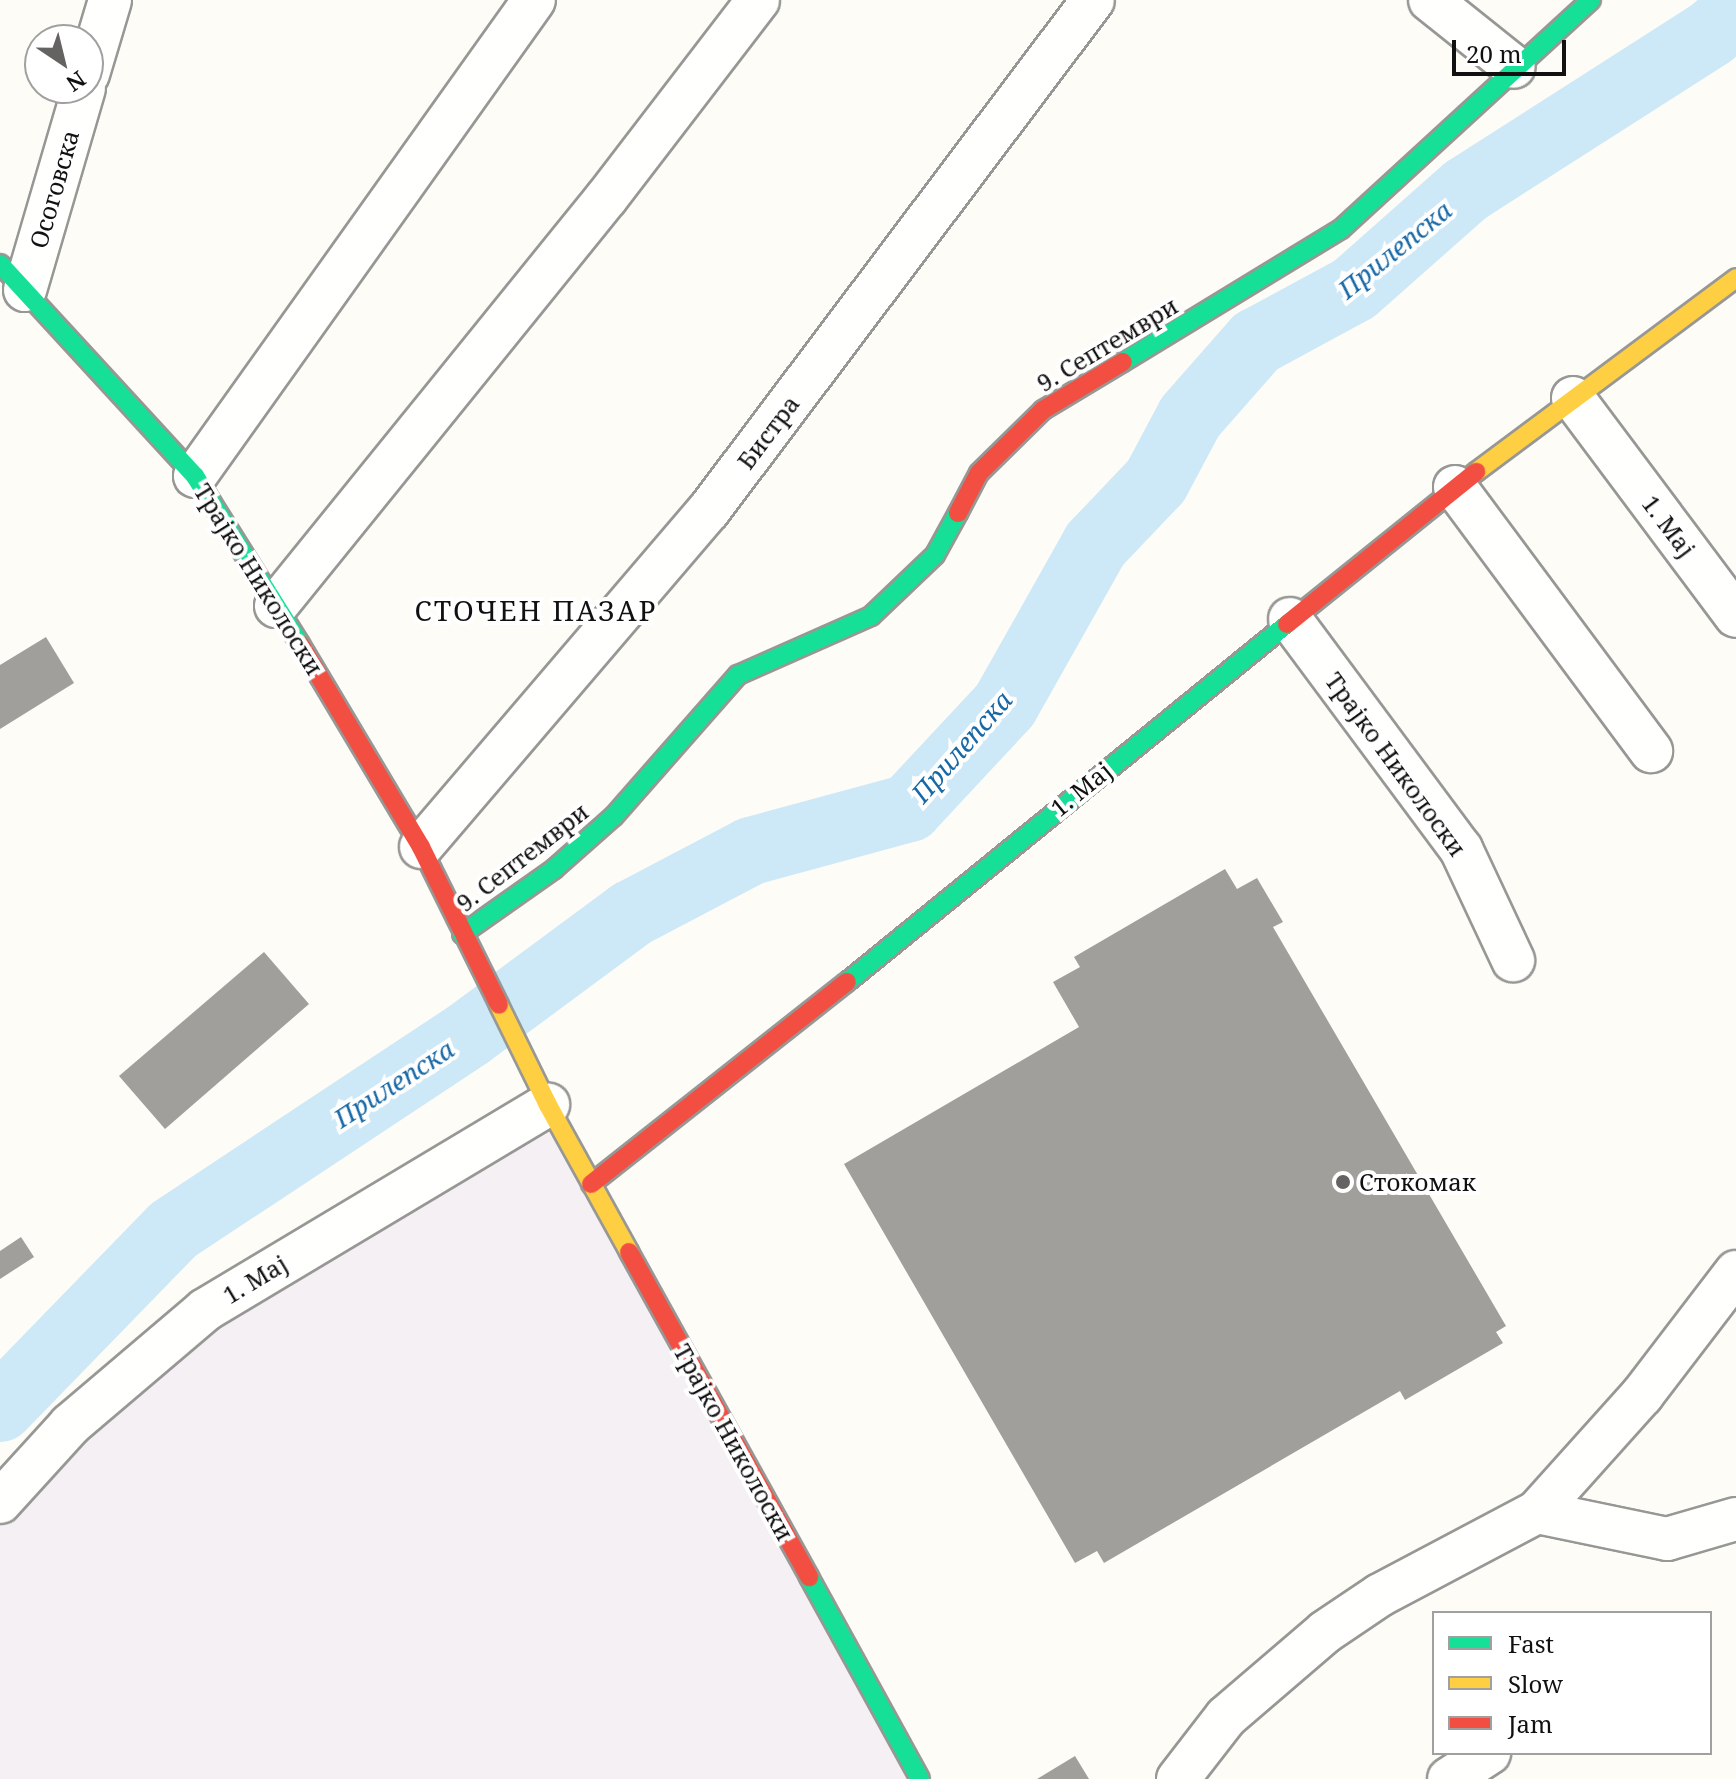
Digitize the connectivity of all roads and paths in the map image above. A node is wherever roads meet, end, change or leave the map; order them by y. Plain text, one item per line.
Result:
1 (110, 0) edge
2 (534, 0) edge
3 (758, 0) edge
4 (1093, 0) edge
5 (1430, 0) edge
6 (1591, 0) edge
7 (103, 24) edge
8 (1514, 67) junction
9 (78, 104) edge
10 (12, 277) edge
11 (1736, 278) edge
12 (1573, 398) junction
13 (195, 476) junction
14 (1455, 487) junction
15 (276, 606) junction
16 (1736, 616) edge
17 (1290, 619) junction
18 (1651, 751) dead end
19 (421, 847) junction
20 (462, 934) junction
21 (1513, 960) dead end
22 (548, 1105) junction
23 (591, 1184) junction
24 (1736, 1272) edge
25 (0, 1502) edge
26 (1537, 1512) junction
27 (1736, 1519) edge
28 (1486, 1755) edge
29 (920, 1779) edge
30 (1178, 1779) edge
31 (1449, 1779) edge

1 - 7 street
2 - 13 street
3 - 15 street
4 - 19 street, Бистра
5 - 8 street
6 - 8 street, 9. Септември
8 - 20 street, 9. Септември
9 - 10 street, Осоговска
10 - 13 street, Трајко Николоски
11 - 12 street, 1. Мај
12 - 14 street, 1. Мај
12 - 16 street, 1. Мај
13 - 15 street, Трајко Николоски
14 - 17 street, 1. Мај
14 - 18 street
15 - 19 street, Трајко Николоски
17 - 21 street, Трајко Николоски
17 - 23 street, 1. Мај
19 - 20 street, Трајко Николоски
20 - 22 street, Трајко Николоски
22 - 23 street, Трајко Николоски
22 - 25 street, 1. Мај
23 - 29 street, Трајко Николоски
24 - 26 street
26 - 27 street
26 - 30 street
28 - 31 street

